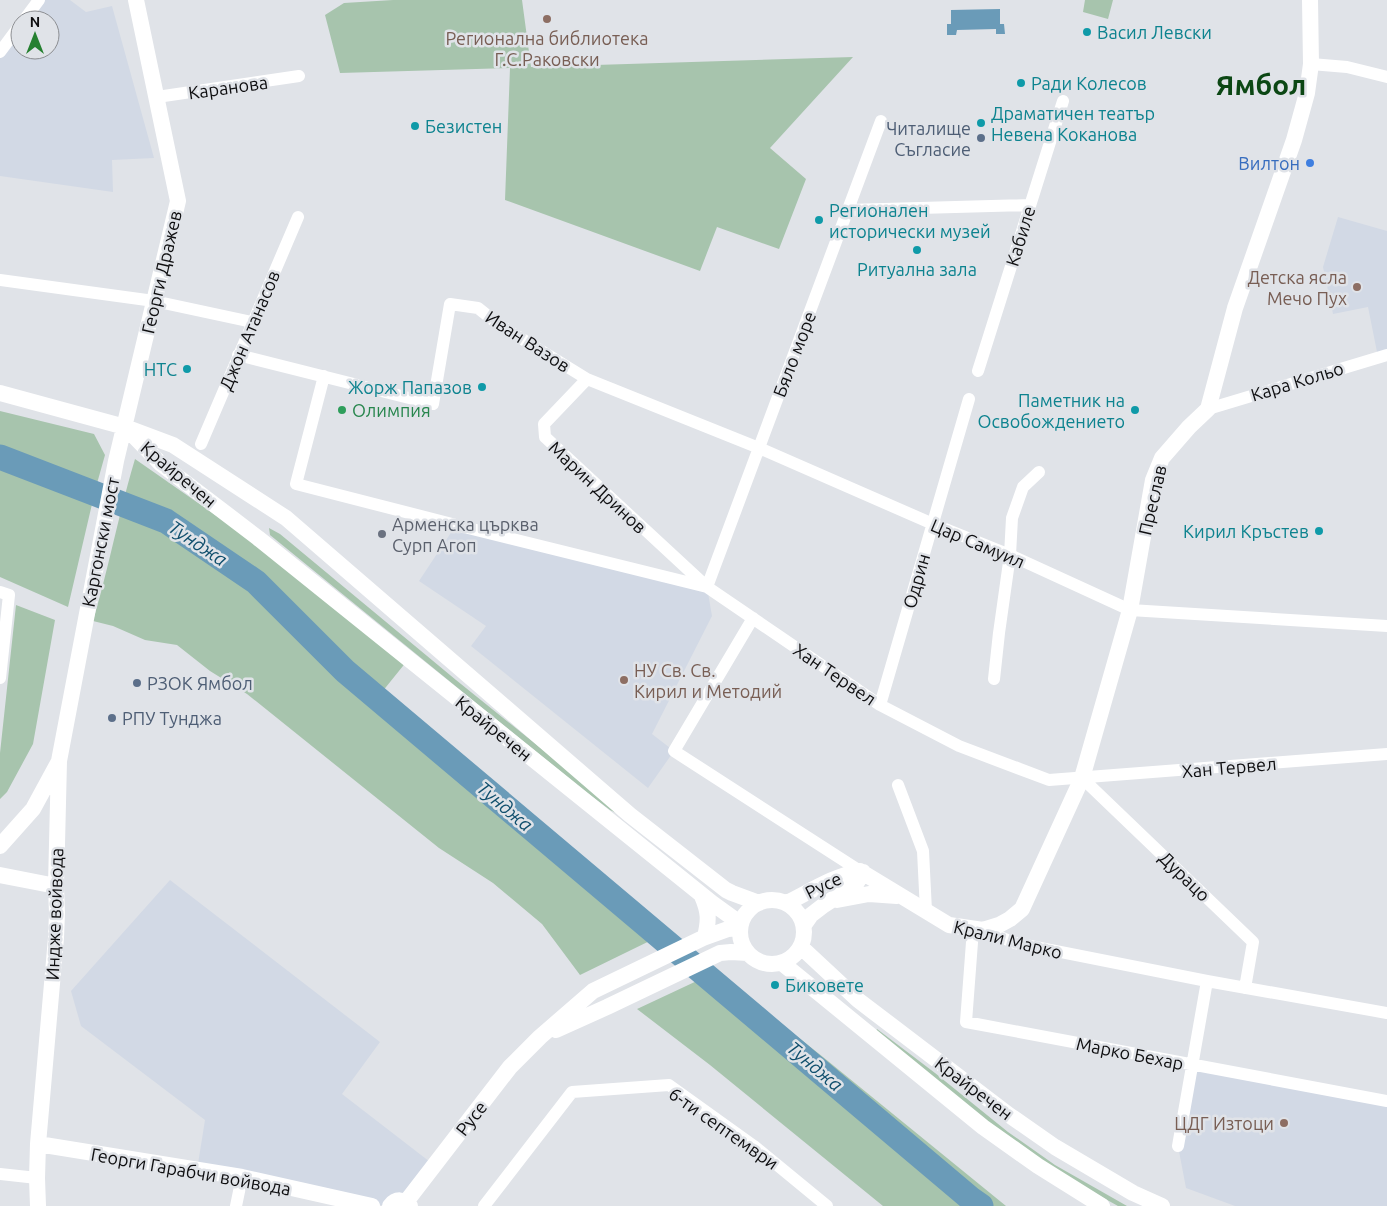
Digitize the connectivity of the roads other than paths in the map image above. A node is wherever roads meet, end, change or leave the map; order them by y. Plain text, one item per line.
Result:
1 (136, 0) edge
2 (1310, 0) edge
3 (10, 38) edge
4 (0, 52) edge
5 (1311, 64) junction
6 (299, 76) dead end
7 (1387, 77) edge
8 (157, 97) junction
9 (1063, 101) dead end
10 (881, 121) dead end
11 (1030, 205) junction
12 (848, 210) junction
13 (298, 217) dead end
14 (0, 280) edge
15 (154, 301) junction
16 (252, 322) junction
17 (238, 355) junction
18 (1387, 355) edge
19 (978, 371) dead end
20 (324, 376) junction
21 (587, 379) junction
22 (0, 393) edge
23 (969, 399) dead end
24 (1208, 409) junction
25 (125, 427) junction
26 (200, 444) dead end
27 (759, 448) junction
28 (116, 461) joint
29 (1039, 472) dead end
30 (933, 524) junction
31 (1010, 556) junction
32 (706, 587) junction
33 (4, 593) edge
34 (1130, 610) junction
35 (753, 618) junction
36 (3, 621) edge
37 (84, 623) joint
38 (1387, 626) edge
39 (0, 678) edge
40 (994, 679) dead end
41 (880, 704) junction
42 (1387, 754) edge
43 (59, 761) junction
44 (1082, 778) junction
45 (898, 785) dead end
46 (0, 846) edge
47 (862, 872) junction
48 (0, 875) edge
49 (56, 886) junction
50 (702, 896) junction
51 (901, 897) junction
52 (759, 902) junction
53 (787, 903) junction
54 (824, 905) junction
55 (926, 911) junction
56 (741, 926) junction
57 (804, 926) junction
58 (978, 929) junction
59 (704, 937) junction
60 (801, 947) junction
61 (748, 954) junction
62 (782, 963) junction
63 (1207, 982) junction
64 (1245, 988) junction
65 (1387, 1013) edge
66 (540, 1037) junction
67 (1193, 1065) junction
68 (1387, 1101) edge
69 (38, 1144) junction
70 (1178, 1146) dead end
71 (0, 1174) edge
72 (242, 1177) junction
73 (37, 1178) junction
74 (402, 1205) edge
75 (38, 1206) edge
76 (236, 1206) edge
77 (372, 1206) edge
78 (484, 1206) edge
79 (827, 1206) edge
80 (1102, 1206) edge
81 (1162, 1206) edge

1 - 8 street, Георги Дражев
2 - 5 street, Преслав
3 - 4 street
5 - 7 street
5 - 24 street, Преслав
6 - 8 street, Каранова
8 - 15 street, Георги Дражев
9 - 11 street, Кабиле
10 - 12 street, Бяло море
11 - 12 street
11 - 19 street, Кабиле
12 - 27 street, Бяло море
13 - 16 street, Джон Атанасов
14 - 15 street
15 - 16 street
15 - 25 street, Георги Дражев
16 - 17 street, Джон Атанасов
17 - 20 street
17 - 26 street, Джон Атанасов
18 - 24 street, Кара Кольо
20 - 21 street, Иван Вазов
20 - 32 street, Хан Тервел
21 - 27 street, Цар Самуил
21 - 32 street, Марин Дринов
22 - 25 street
23 - 30 street, Одрин
24 - 34 street, Преслав
25 - 28 street, Георги Дражев
25 - 50 street, Крайречен
25 - 52 street, Крайречен
27 - 30 street, Цар Самуил
27 - 32 street, Бяло море
28 - 37 street, Каргонски мост
29 - 31 street
30 - 31 street, Цар Самуил
30 - 41 street, Одрин
31 - 34 street, Цар Самуил
31 - 40 street
32 - 35 street, Хан Тервел
33 - 36 street
34 - 38 street, Цар Самуил
34 - 44 street, Преслав
35 - 41 street, Хан Тервел
35 - 47 street, Крали Марко
36 - 39 street
37 - 43 street, Индже войвода
41 - 44 street, Хан Тервел
42 - 44 street, Хан Тервел
43 - 46 street
43 - 49 street, Индже войвода
44 - 58 street, Преслав
44 - 64 street, Дурацо
45 - 55 street
47 - 51 street, Крали Марко
47 - 53 street, Русе
47 - 54 street, Русе
48 - 49 street
49 - 69 street, Индже войвода
50 - 56 street, Крайречен
50 - 59 street
51 - 54 street
51 - 55 street, Крали Марко
52 - 53 street
52 - 56 street
53 - 57 street
54 - 57 street, Русе
55 - 58 street, Крали Марко
56 - 59 street
56 - 61 street
57 - 60 street
58 - 63 street, Крали Марко
58 - 67 street, Марко Бехар
59 - 66 street, Русе
60 - 62 street
60 - 81 street, Крайречен
61 - 62 street
61 - 66 street
62 - 80 street, Крайречен
63 - 64 street, Крали Марко
63 - 67 street
64 - 65 street, Крали Марко
66 - 74 street, Русе
67 - 68 street, Марко Бехар
67 - 70 street
69 - 72 street, Георги Гарабчи войвода
69 - 73 street, Индже войвода
71 - 73 street
72 - 76 street
72 - 77 street, Георги Гарабчи войвода
73 - 75 street, Индже войвода
78 - 79 street, 6-ти септември

